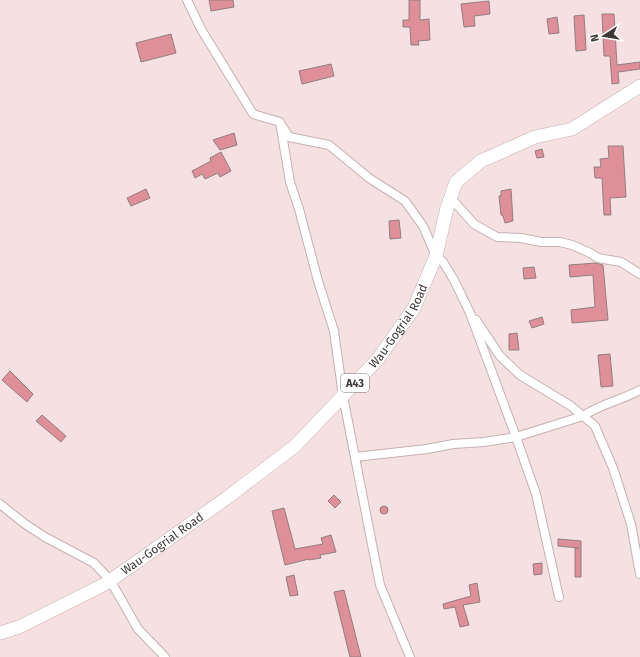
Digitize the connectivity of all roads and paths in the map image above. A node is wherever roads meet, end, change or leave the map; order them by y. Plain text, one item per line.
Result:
1 (187, 0) edge
2 (640, 86) edge
3 (280, 122) junction
4 (450, 198) junction
5 (436, 256) junction
6 (640, 274) edge
7 (470, 313) junction
8 (640, 390) edge
9 (343, 396) junction
10 (583, 416) junction
11 (516, 437) junction
12 (355, 457) junction
13 (0, 504) edge
14 (640, 574) edge
15 (110, 580) junction
16 (559, 597) dead end
17 (0, 633) edge
18 (165, 657) edge
19 (410, 657) edge

1 - 3 street
2 - 4 main road, Wau-Gogrial Road / A43
3 - 5 street
3 - 9 street
4 - 5 main road, Wau-Gogrial Road / A43
4 - 6 street
5 - 7 street
5 - 9 main road, Wau-Gogrial Road / A43
7 - 10 street
7 - 11 street
8 - 10 street
9 - 12 street
9 - 15 main road, Wau-Gogrial Road / A43
10 - 11 street
10 - 14 street
11 - 12 street
11 - 16 street
12 - 19 street
13 - 15 street
15 - 17 main road, Wau-Gogrial Road / A43
15 - 18 street

